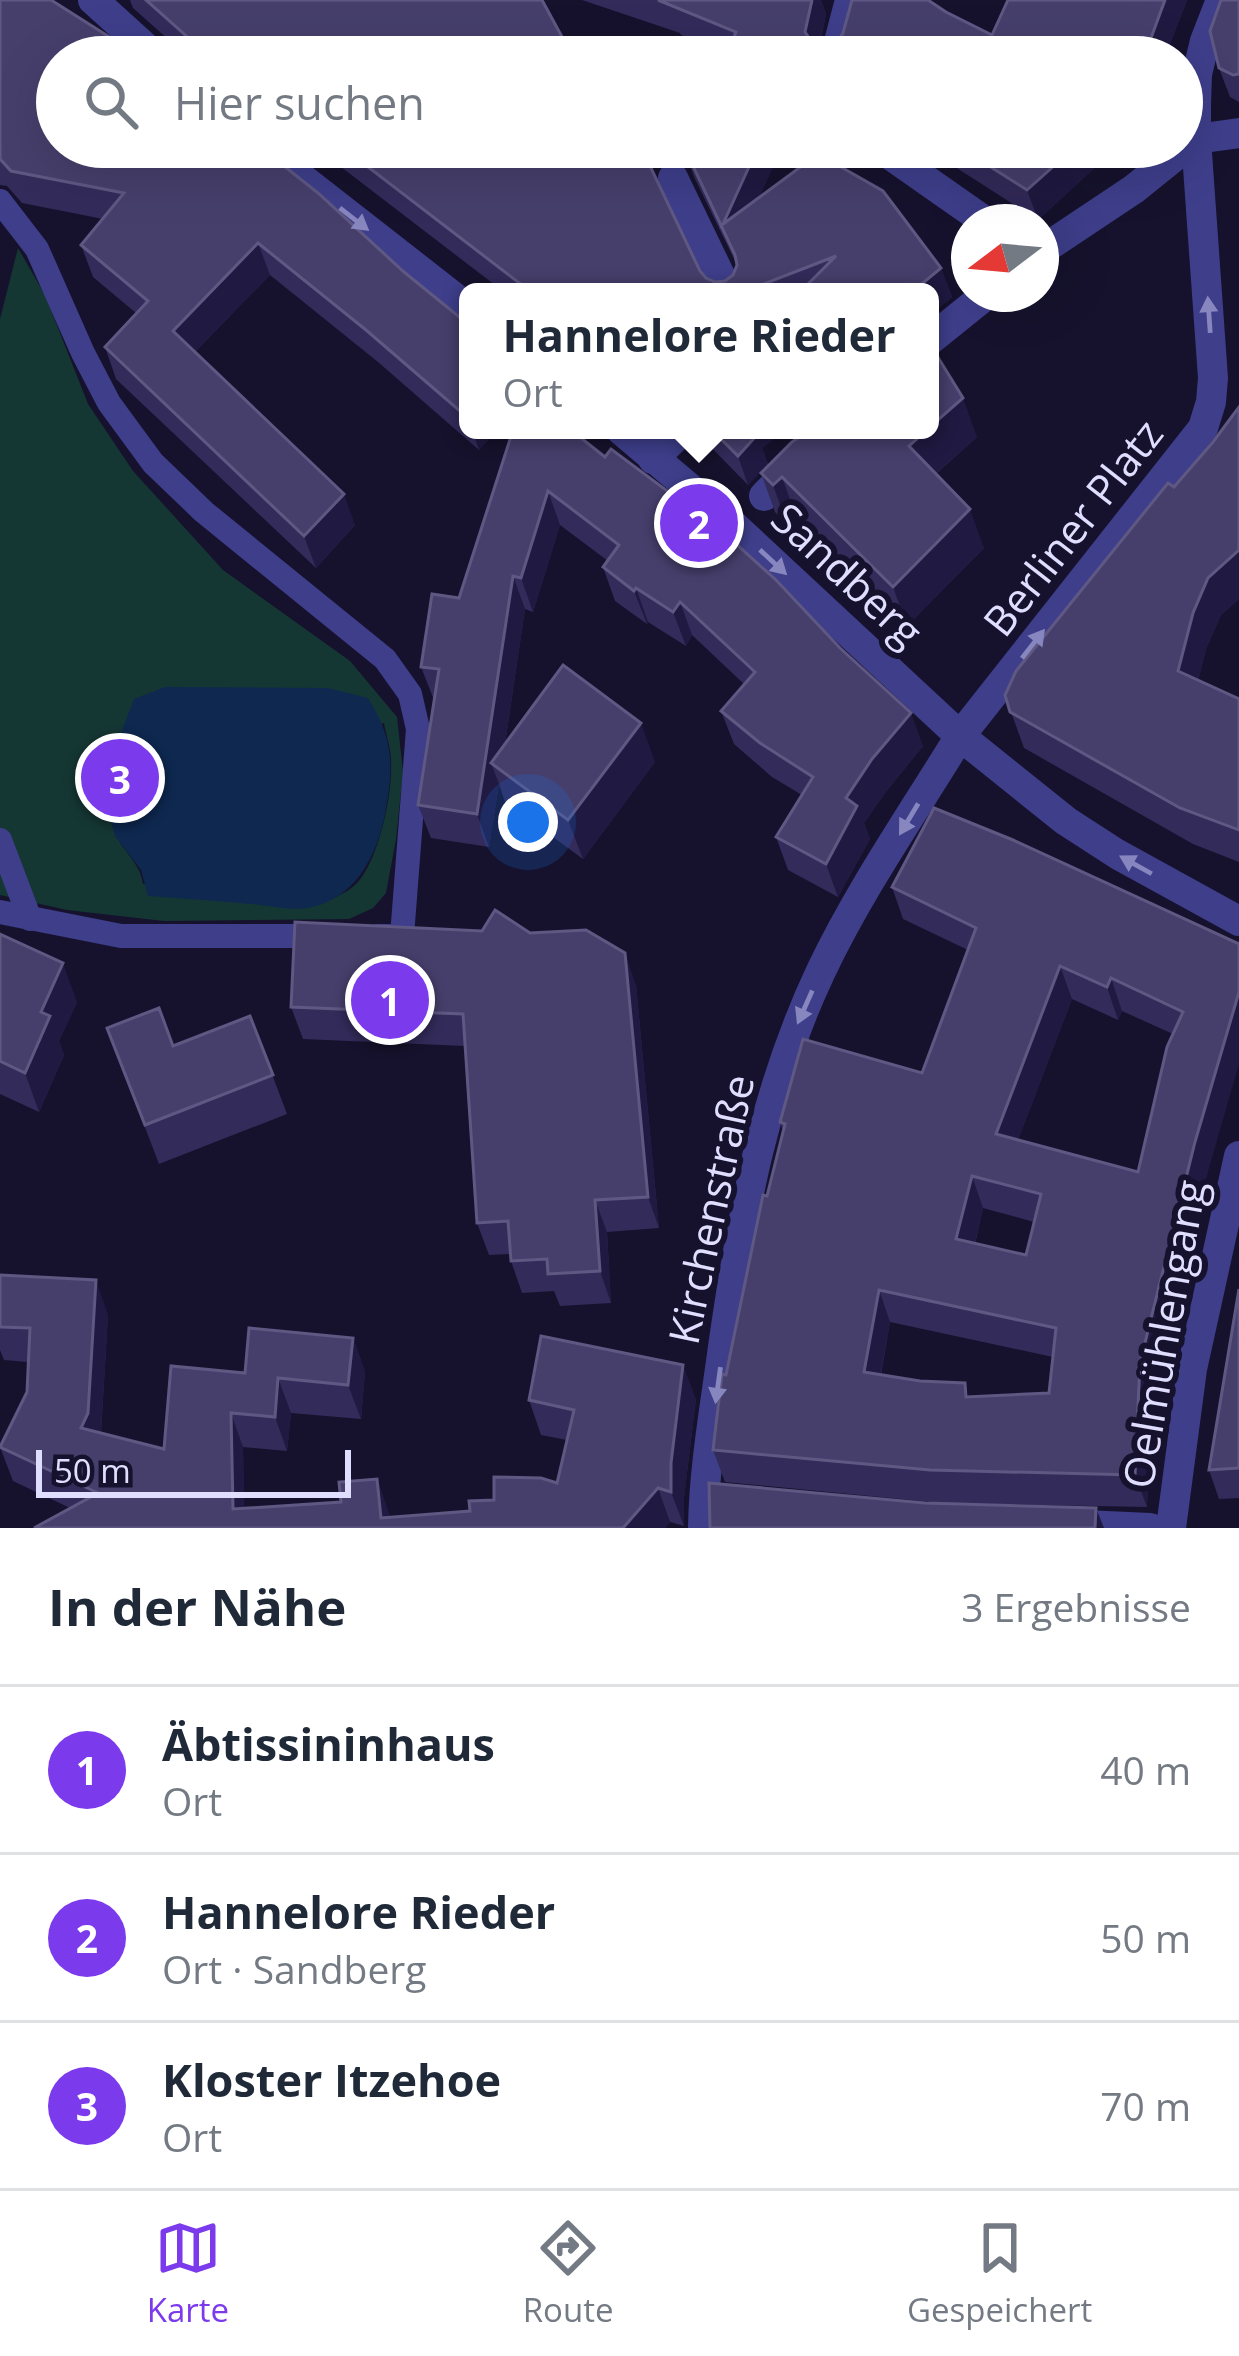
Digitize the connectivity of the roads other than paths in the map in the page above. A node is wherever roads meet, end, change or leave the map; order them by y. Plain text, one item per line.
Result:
1 (93, 0) edge
2 (850, 0) edge
3 (1221, 0) edge
4 (133, 36) edge
5 (841, 36) edge
6 (1203, 49) edge
7 (1239, 133) edge
8 (1203, 138) edge
9 (289, 168) edge
10 (909, 168) edge
11 (1161, 168) edge
12 (1198, 168) edge
13 (673, 178) dead end
14 (0, 201) edge
15 (960, 204) edge
16 (1059, 239) edge
17 (724, 283) edge
18 (459, 301) edge
19 (965, 312) edge
20 (939, 333) edge
21 (631, 439) edge
22 (674, 439) edge
23 (820, 439) edge
24 (653, 459) junction
25 (764, 496) edge
26 (960, 736) junction
27 (0, 841) edge
28 (0, 912) edge
29 (30, 919) junction
30 (1239, 922) edge
31 (1239, 1156) edge
32 (711, 1510) edge
33 (1031, 1524) edge
34 (1150, 1528) edge
35 (1171, 1528) edge

1 - 4 street
2 - 5 street
3 - 6 street, Berliner Platz
7 - 8 street
9 -> 18 street
10 - 15 street
11 - 16 street
26 -> 12 street, Berliner Platz
13 - 17 street
14 - 29 lane
19 - 20 street
21 - 24 street, Sandberg
22 - 24 street
23 - 25 street
24 -> 26 street, Sandberg
30 -> 26 street, Sandberg
26 -> 32 street, Kirchenstraße
27 - 29 lane
28 - 29 lane
31 - 35 street, Oelmühlengang
33 - 34 street

